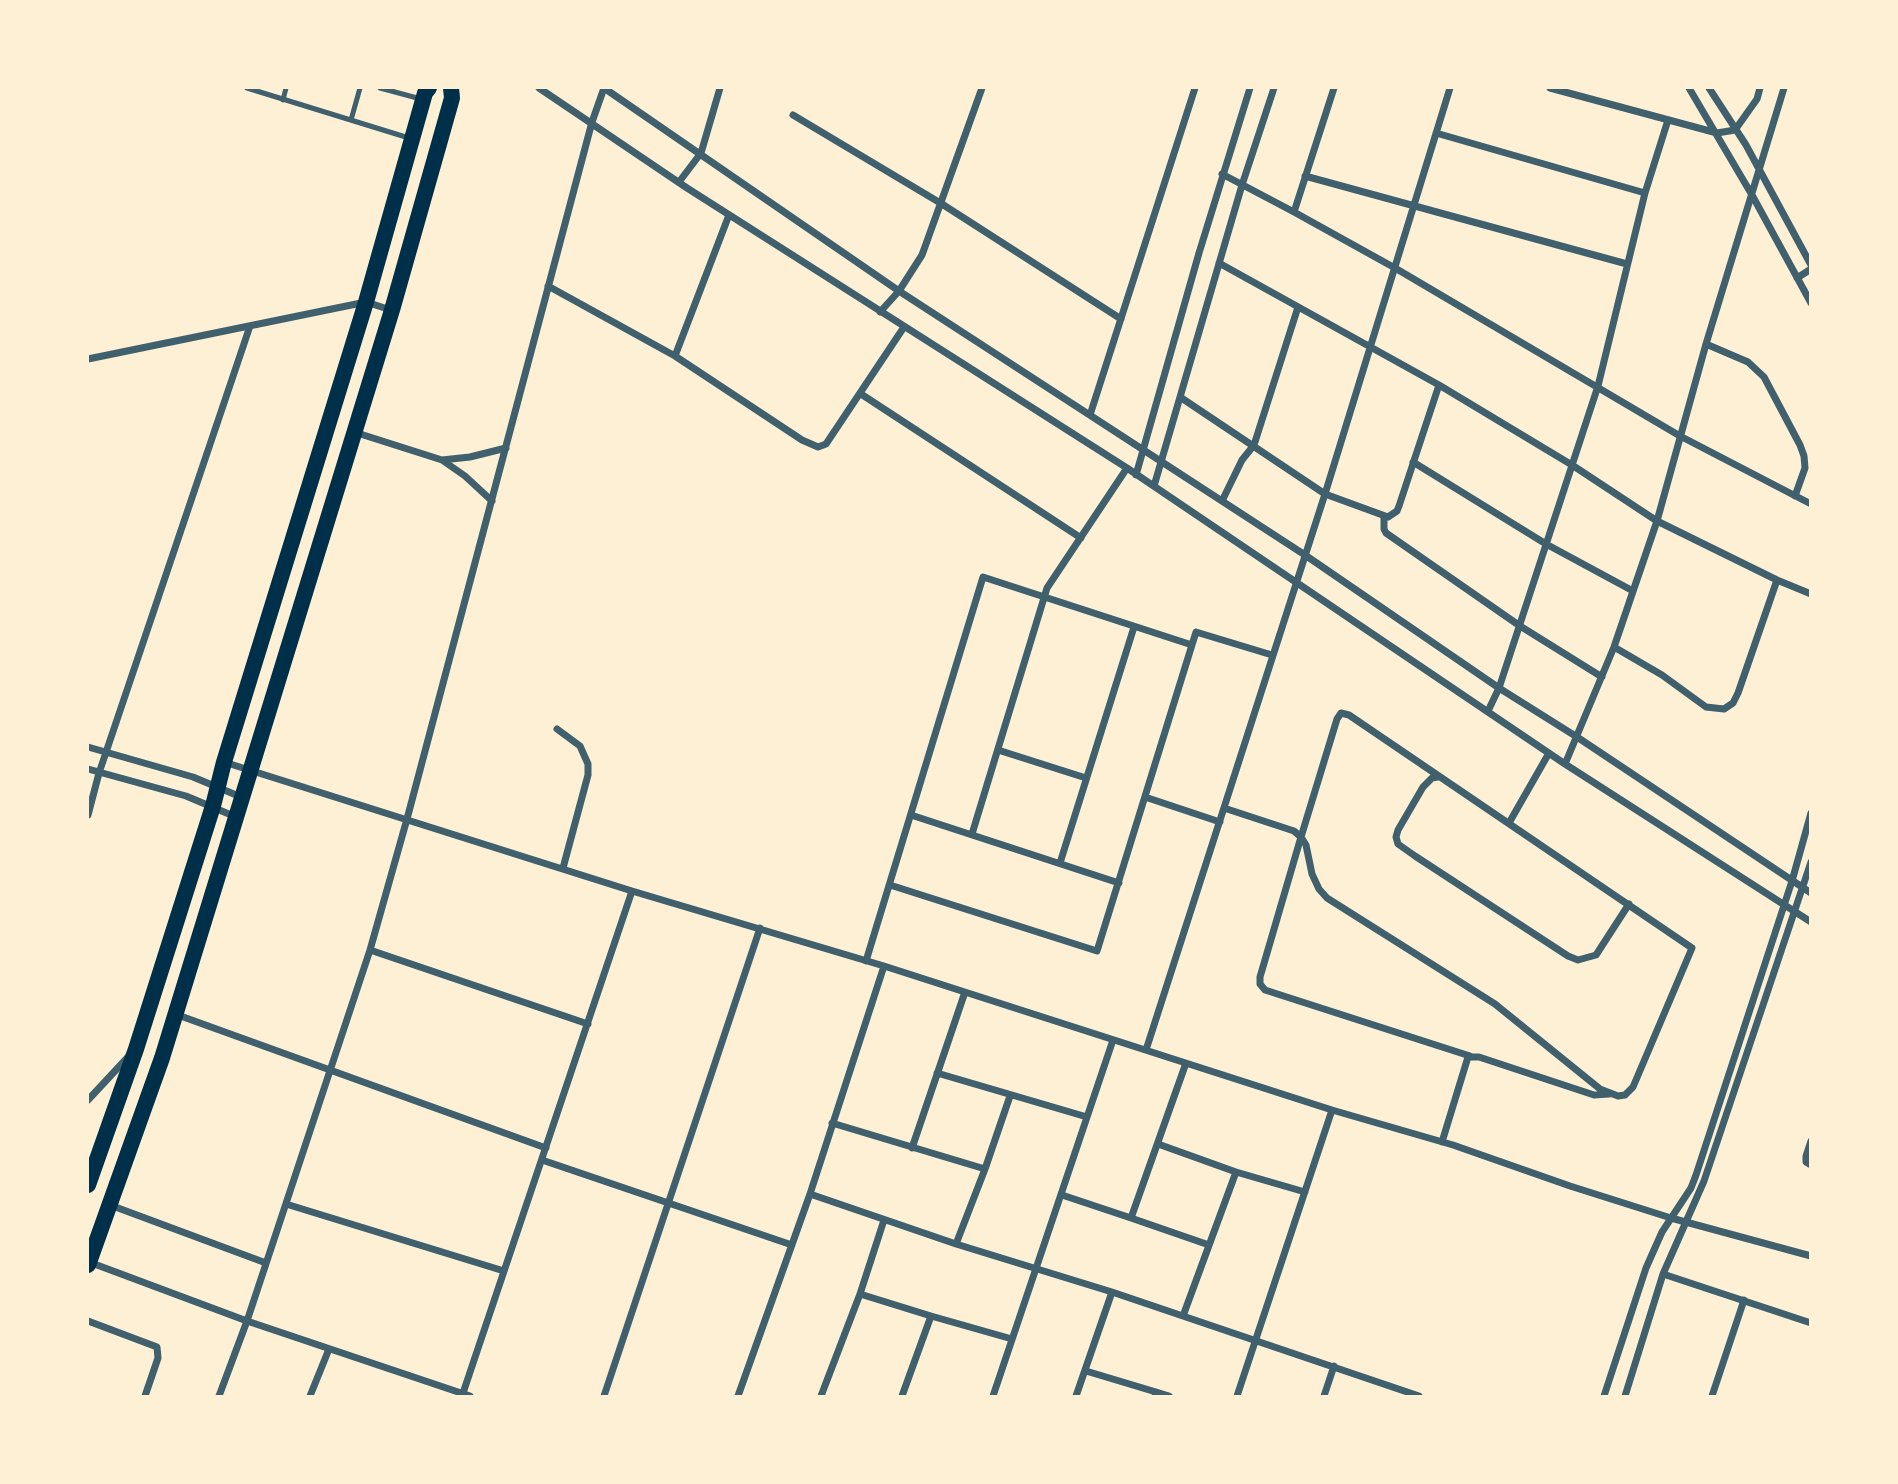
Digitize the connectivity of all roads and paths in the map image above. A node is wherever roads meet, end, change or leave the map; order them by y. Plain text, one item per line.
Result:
1 (247, 88) edge
2 (286, 88) edge
3 (360, 88) edge
4 (380, 88) edge
5 (451, 88) edge
6 (539, 88) edge
7 (604, 88) edge
8 (720, 88) edge
9 (982, 88) edge
10 (1195, 88) edge
11 (1250, 88) edge
12 (1274, 88) edge
13 (1334, 88) edge
14 (1450, 88) edge
15 (1550, 88) edge
16 (1689, 88) edge
17 (1709, 88) edge
18 (1760, 88) edge
19 (1784, 88) edge
20 (426, 94) edge
21 (283, 100) junction
22 (793, 115) dead end
23 (351, 120) junction
24 (1668, 120) junction
25 (592, 122) junction
26 (1735, 130) junction
27 (1436, 133) junction
28 (1717, 133) junction
29 (412, 139) junction
30 (701, 153) junction
31 (1760, 169) junction
32 (1222, 174) junction
33 (1305, 176) junction
34 (679, 182) junction
35 (1242, 185) junction
36 (1645, 193) junction
37 (1752, 195) junction
38 (942, 204) junction
39 (1414, 205) junction
40 (1294, 212) junction
41 (729, 215) junction
42 (1219, 263) junction
43 (1627, 264) junction
44 (1811, 267) edge
45 (1395, 268) junction
46 (1797, 278) junction
47 (548, 286) junction
48 (900, 291) junction
49 (366, 302) junction
50 (1811, 303) edge
51 (1298, 307) junction
52 (392, 310) junction
53 (880, 312) junction
54 (1121, 319) junction
55 (250, 326) junction
56 (904, 327) junction
57 (1706, 344) junction
58 (1371, 347) junction
59 (674, 356) junction
60 (88, 359) edge
61 (1439, 385) junction
62 (1598, 386) junction
63 (861, 394) junction
64 (1180, 397) junction
65 (1090, 415) junction
66 (354, 432) junction
67 (1680, 436) junction
68 (1254, 445) junction
69 (506, 448) junction
70 (1144, 451) junction
71 (442, 460) junction
72 (1161, 462) junction
73 (1413, 462) junction
74 (1572, 465) junction
75 (1126, 468) junction
76 (1136, 475) junction
77 (1154, 486) junction
78 (1325, 494) junction
79 (1795, 496) junction
80 (492, 501) junction
81 (1222, 501) junction
82 (1811, 504) edge
83 (1384, 516) junction
84 (1657, 521) junction
85 (1081, 538) junction
86 (1546, 544) junction
87 (1305, 555) junction
88 (1777, 580) junction
89 (1296, 582) junction
90 (1633, 591) junction
91 (1811, 594) edge
92 (1043, 597) junction
93 (1520, 626) junction
94 (1134, 627) junction
95 (1192, 645) junction
96 (1614, 646) junction
97 (1272, 655) junction
98 (1602, 677) junction
99 (1499, 688) junction
100 (1488, 711) junction
101 (557, 729) dead end
102 (1577, 737) junction
103 (88, 747) edge
104 (998, 750) junction
105 (1549, 753) junction
106 (105, 754) junction
107 (224, 762) junction
108 (1565, 764) junction
109 (88, 769) edge
110 (250, 771) junction
111 (99, 773) junction
112 (1438, 777) junction
113 (1086, 778) junction
114 (218, 786) junction
115 (242, 797) junction
116 (1145, 797) junction
117 (213, 806) junction
118 (1224, 808) junction
119 (1811, 813) edge
120 (88, 815) edge
121 (911, 815) junction
122 (236, 817) junction
123 (407, 819) junction
124 (1220, 822) junction
125 (1509, 823) junction
126 (972, 834) junction
127 (1301, 837) junction
128 (1811, 862) edge
129 (1060, 863) junction
130 (563, 868) junction
131 (1792, 881) junction
132 (1119, 883) junction
133 (890, 885) junction
134 (1802, 888) junction
135 (632, 891) junction
136 (1811, 893) edge
137 (1783, 903) junction
138 (1629, 904) junction
139 (1794, 911) junction
140 (1811, 922) edge
141 (760, 928) junction
142 (370, 950) junction
143 (866, 961) junction
144 (884, 966) junction
145 (965, 992) junction
146 (175, 1014) junction
147 (588, 1024) junction
148 (1112, 1040) junction
149 (136, 1049) junction
150 (1146, 1051) junction
151 (1470, 1056) junction
152 (1186, 1063) junction
153 (331, 1069) junction
154 (937, 1073) junction
155 (1611, 1094) junction
156 (1010, 1096) junction
157 (88, 1100) edge
158 (1332, 1110) junction
159 (1087, 1117) junction
160 (832, 1123) junction
161 (1442, 1142) junction
162 (1811, 1142) edge
163 (1158, 1144) junction
164 (546, 1148) junction
165 (912, 1148) junction
166 (542, 1160) junction
167 (1811, 1165) edge
168 (985, 1169) junction
169 (1236, 1172) junction
170 (88, 1185) edge
171 (1305, 1192) junction
172 (810, 1194) junction
173 (1062, 1195) junction
174 (669, 1202) junction
175 (286, 1204) junction
176 (109, 1205) junction
177 (1671, 1217) junction
178 (1131, 1219) junction
179 (884, 1220) junction
180 (1685, 1221) junction
181 (956, 1244) junction
182 (792, 1245) junction
183 (1209, 1245) junction
184 (1811, 1256) edge
185 (266, 1263) junction
186 (88, 1264) edge
187 (1036, 1270) junction
188 (504, 1271) junction
189 (1663, 1274) junction
190 (1112, 1292) junction
191 (860, 1294) junction
192 (1744, 1300) junction
193 (931, 1316) junction
194 (1182, 1316) junction
195 (88, 1321) edge
196 (247, 1321) junction
197 (1811, 1323) edge
198 (1012, 1339) junction
199 (1257, 1342) junction
200 (328, 1349) junction
201 (1334, 1366) junction
202 (1086, 1371) junction
203 (1155, 1394) edge
204 (145, 1396) edge
205 (219, 1396) edge
206 (310, 1396) edge
207 (465, 1396) edge
208 (604, 1396) edge
209 (738, 1396) edge
210 (821, 1396) edge
211 (902, 1396) edge
212 (993, 1396) edge
213 (1076, 1396) edge
214 (1169, 1396) edge
215 (1237, 1396) edge
216 (1324, 1396) edge
217 (1419, 1396) edge
218 (1604, 1396) edge
219 (1625, 1396) edge
220 (1712, 1396) edge

1 - 21 lane
2 - 21 lane
3 - 23 lane
4 - 20 lane
5 - 52 main road
6 - 25 street
7 - 25 street
7 - 30 street
8 - 30 street
9 - 38 street
10 - 54 street
11 - 32 street
12 - 35 street
13 - 33 street
14 - 27 street
15 - 24 street
16 - 28 street
17 - 26 street
18 - 26 street
19 - 31 street
20 - 29 main road
21 - 23 lane
22 - 38 street
23 - 29 lane
24 - 28 street
24 - 36 street
25 - 34 street
25 - 47 street
26 - 28 street
26 - 31 street
27 - 36 street
27 - 39 street
28 - 37 street
29 - 49 main road
30 - 34 street
30 - 48 street
31 - 37 street
31 - 44 street
32 - 35 street
32 - 70 street
33 - 39 street
33 - 40 street
34 - 41 street
35 - 40 street
35 - 42 street
36 - 43 street
37 - 46 street
37 - 57 street
38 - 48 street
38 - 54 street
39 - 43 street
39 - 45 street
40 - 45 street
41 - 53 street
41 - 59 street
42 - 51 street
42 - 64 street
43 - 62 street
44 - 46 street
45 - 58 street
45 - 62 street
46 - 50 street
47 - 59 street
47 - 69 street
48 - 53 street
48 - 65 street
49 - 52 street
49 - 55 street
49 - 107 main road
51 - 58 street
51 - 68 street
52 - 66 main road
53 - 56 street
54 - 65 street
55 - 60 street
55 - 106 street
56 - 63 street
56 - 75 street
57 - 67 street
57 - 79 street
58 - 61 street
58 - 78 street
59 - 63 street
61 - 73 street
61 - 74 street
62 - 67 street
62 - 74 street
63 - 85 street
64 - 68 street
64 - 72 street
65 - 70 street
66 - 71 street
66 - 110 main road
67 - 79 street
67 - 84 street
68 - 78 street
68 - 81 street
69 - 71 street
69 - 80 street
70 - 72 street
70 - 76 street
71 - 80 street
72 - 77 street
72 - 81 street
73 - 83 street
73 - 86 street
74 - 84 street
74 - 86 street
75 - 76 street
75 - 85 street
76 - 77 street
77 - 89 street
78 - 83 street
78 - 87 street
79 - 82 street
80 - 123 street
81 - 87 street
83 - 93 street
84 - 88 street
84 - 90 street
85 - 92 street
86 - 90 street
86 - 93 street
87 - 89 street
87 - 99 street
88 - 91 street
88 - 96 street
89 - 97 street
89 - 100 street
90 - 96 street
92 - 94 street
92 - 104 street
92 - 121 street
93 - 98 street
93 - 99 street
94 - 95 street
94 - 113 street
95 - 97 street
95 - 116 street
96 - 98 street
97 - 118 street
98 - 102 street
99 - 100 street
99 - 102 street
100 - 105 street
101 - 130 street
102 - 108 street
102 - 131 street
103 - 106 street
104 - 113 street
104 - 126 street
105 - 108 street
105 - 125 street
106 - 111 street
106 - 114 street
107 - 110 street
107 - 114 main road
108 - 137 street
109 - 111 street
110 - 115 main road
110 - 123 street
111 - 117 street
111 - 120 street
112 - 125 street
112 - 127 street
112 - 138 street
113 - 129 street
114 - 115 street
114 - 117 main road
115 - 122 main road
116 - 124 street
116 - 132 street
117 - 122 street
117 - 149 main road
118 - 124 street
118 - 127 street
119 - 131 street
121 - 126 street
121 - 133 street
122 - 146 main road
123 - 130 street
123 - 142 street
124 - 150 street
125 - 138 street
126 - 129 street
127 - 151 street
127 - 155 street
128 - 134 street
129 - 132 street
130 - 135 street
131 - 134 street
131 - 137 street
132 - 133 street
133 - 143 street
134 - 136 street
134 - 139 street
135 - 141 street
135 - 147 street
137 - 139 street
137 - 177 street
138 - 155 street
139 - 140 street
139 - 180 street
141 - 143 street
141 - 174 street
142 - 147 street
142 - 153 street
143 - 144 street
144 - 145 street
144 - 160 street
145 - 148 street
145 - 154 street
146 - 153 street
146 - 176 main road
147 - 164 street
148 - 150 street
148 - 159 street
149 - 157 street
149 - 170 main road
150 - 152 street
151 - 155 street
151 - 161 street
152 - 158 street
152 - 163 street
153 - 164 street
153 - 175 street
154 - 156 street
154 - 165 street
156 - 159 street
156 - 168 street
158 - 161 street
158 - 171 street
159 - 173 street
160 - 165 street
160 - 172 street
161 - 177 street
162 - 167 street
163 - 169 street
163 - 178 street
164 - 166 street
165 - 168 street
166 - 174 street
166 - 188 street
168 - 181 street
169 - 171 street
169 - 183 street
171 - 199 street
172 - 179 street
172 - 182 street
173 - 178 street
173 - 187 street
174 - 182 street
174 - 208 street
175 - 185 street
175 - 188 street
176 - 185 street
176 - 186 main road
177 - 180 street
177 - 218 street
178 - 183 street
179 - 181 street
179 - 191 street
180 - 184 street
180 - 189 street
181 - 187 street
182 - 209 street
183 - 194 street
185 - 196 street
186 - 196 street
187 - 190 street
187 - 198 street
188 - 207 street
189 - 192 street
189 - 219 street
190 - 194 street
190 - 202 street
191 - 193 street
191 - 210 street
192 - 197 street
192 - 220 street
193 - 198 street
193 - 211 street
194 - 199 street
195 - 204 street
196 - 200 street
196 - 205 street
198 - 212 street
199 - 201 street
199 - 215 street
200 - 206 street
200 - 207 street
201 - 216 street
201 - 217 street
202 - 203 street
202 - 213 street
203 - 214 street

